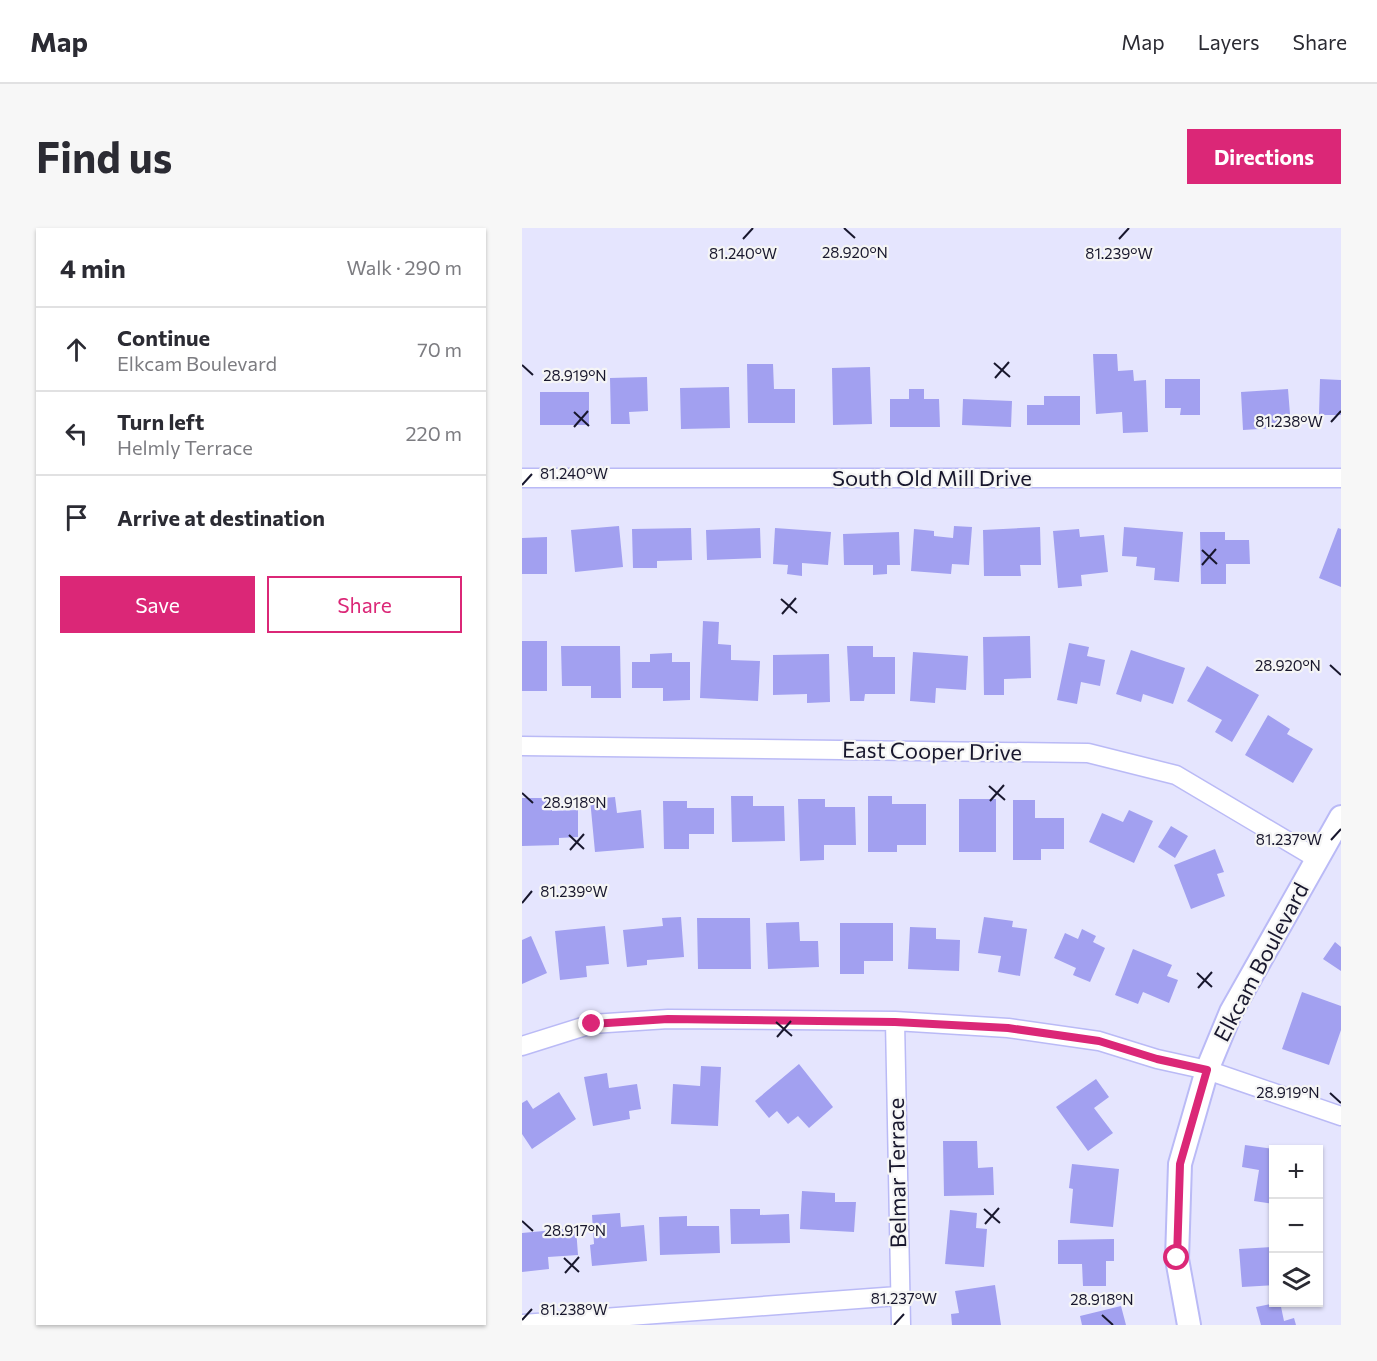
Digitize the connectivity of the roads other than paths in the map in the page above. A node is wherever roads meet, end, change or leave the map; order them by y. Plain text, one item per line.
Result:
1 (522, 478) edge
2 (1341, 478) edge
3 (522, 746) edge
4 (1341, 817) edge
5 (1316, 858) junction
6 (895, 1022) junction
7 (522, 1046) edge
8 (1207, 1070) junction
9 (1341, 1116) edge
10 (898, 1296) junction
11 (522, 1324) edge
12 (901, 1325) edge
13 (1189, 1325) edge

1 - 2 street, South Old Mill Drive
3 - 5 street, East Cooper Drive
4 - 5 street, Elkcam Boulevard
5 - 8 street, Elkcam Boulevard
6 - 7 street
6 - 8 street
6 - 10 street, Belmar Terrace
8 - 9 street
8 - 13 street, Elkcam Boulevard
10 - 11 street
10 - 12 street, Belmar Terrace

